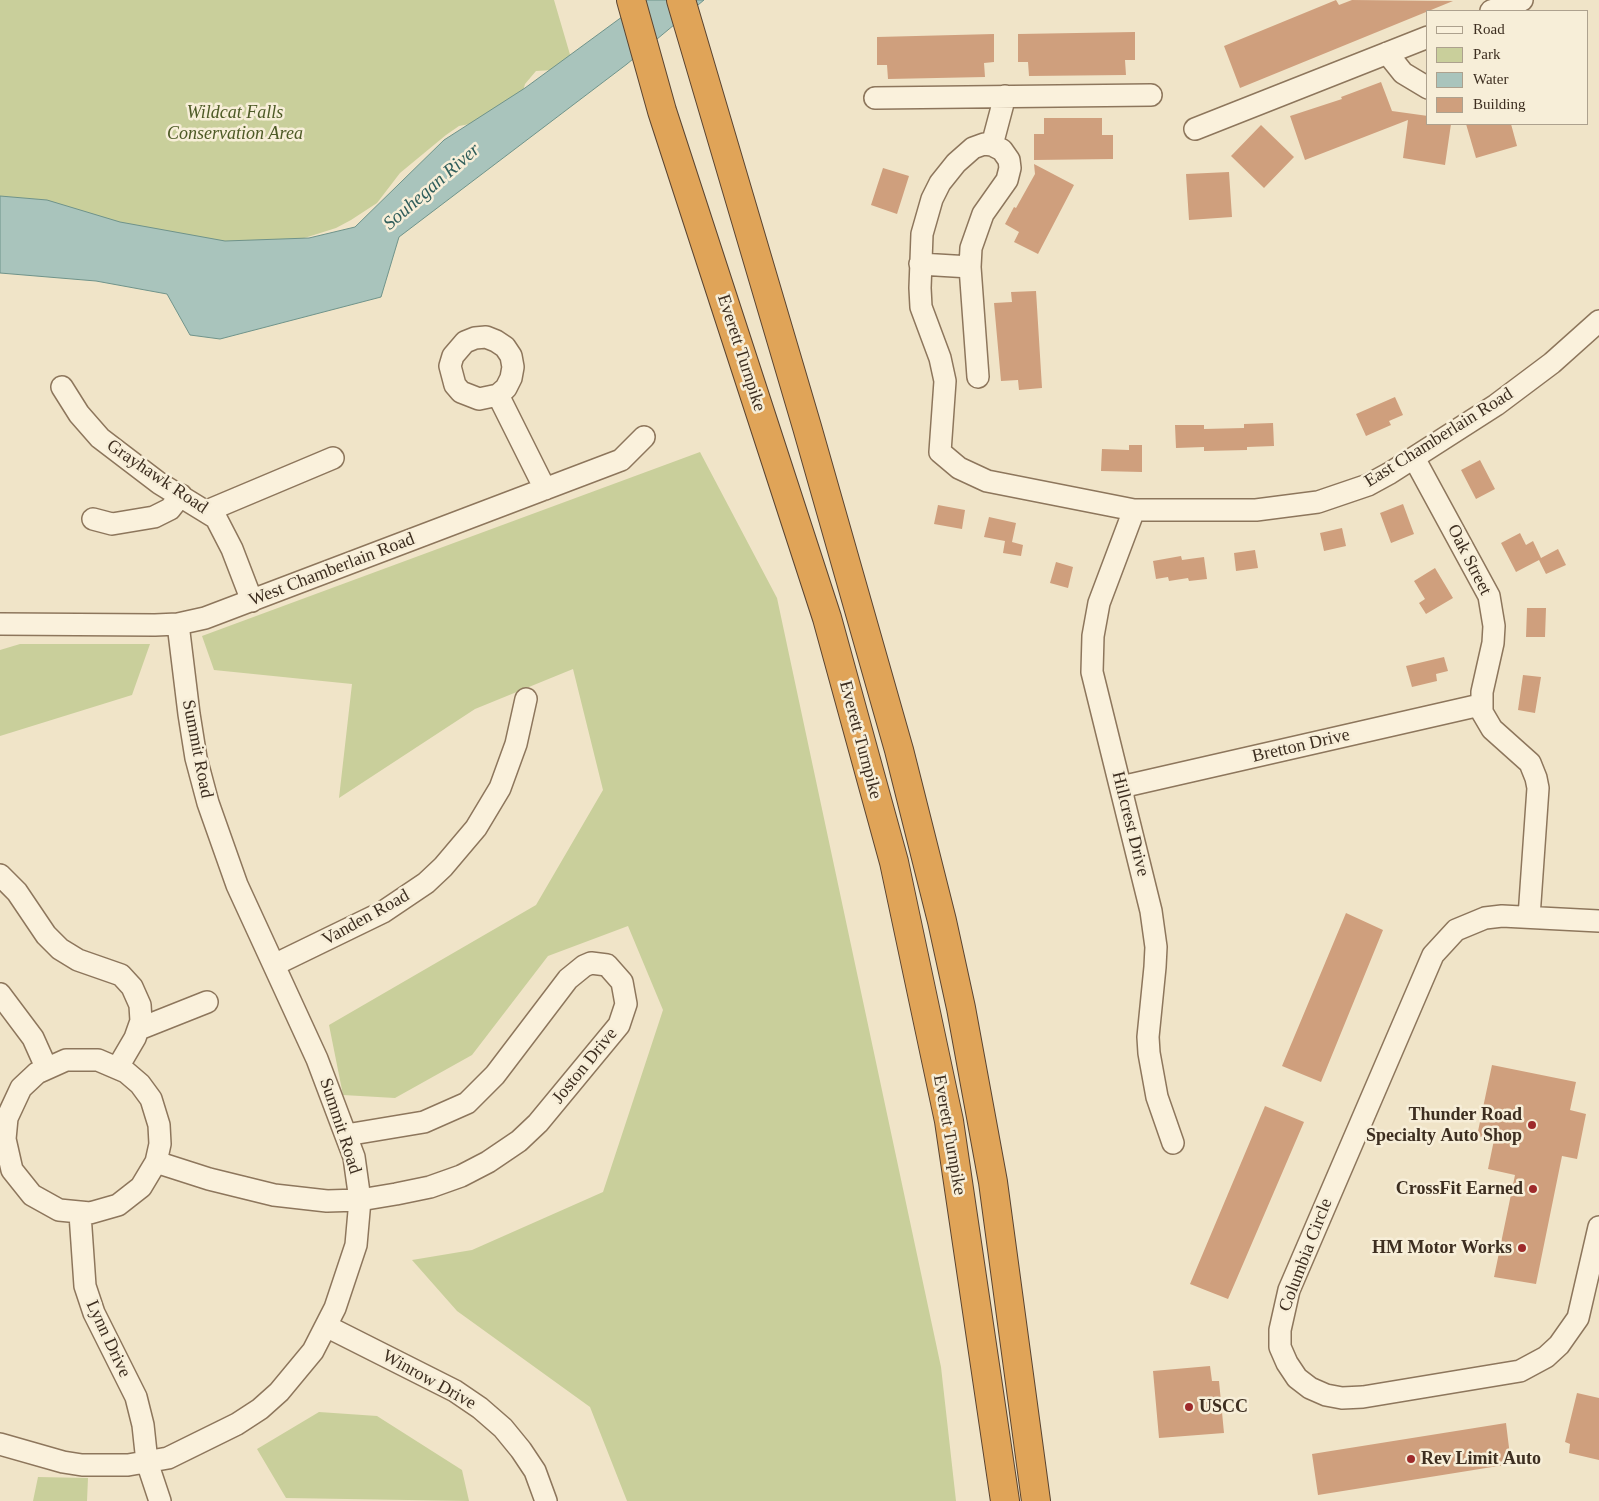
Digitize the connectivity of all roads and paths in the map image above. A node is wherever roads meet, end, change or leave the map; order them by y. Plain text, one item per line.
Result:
1 (631, 0) edge
2 (682, 0) edge
3 (1522, 0) edge
4 (1494, 10) edge
5 (1426, 37) edge
6 (1387, 53) junction
7 (1426, 87) edge
8 (1151, 94) dead end
9 (1005, 96) junction
10 (874, 98) dead end
11 (1195, 129) dead end
12 (992, 145) junction
13 (920, 264) junction
14 (970, 267) junction
15 (1599, 321) edge
16 (978, 377) dead end
17 (62, 386) dead end
18 (498, 395) dead end
19 (644, 437) dead end
20 (333, 458) dead end
21 (1414, 458) junction
22 (545, 489) junction
23 (181, 495) junction
24 (1134, 510) junction
25 (207, 511) junction
26 (93, 519) dead end
27 (252, 601) junction
28 (0, 624) edge
29 (178, 624) junction
30 (526, 699) dead end
31 (1480, 705) junction
32 (1121, 787) junction
33 (0, 875) edge
34 (1529, 917) junction
35 (1599, 922) edge
36 (274, 965) junction
37 (0, 994) edge
38 (207, 1002) dead end
39 (139, 1029) junction
40 (46, 1067) junction
41 (118, 1067) junction
42 (346, 1135) junction
43 (2, 1140) edge
44 (1173, 1143) dead end
45 (156, 1162) junction
46 (360, 1200) junction
47 (80, 1214) junction
48 (1599, 1228) edge
49 (328, 1327) junction
50 (0, 1444) edge
51 (147, 1462) junction
52 (160, 1501) edge
53 (546, 1501) edge
54 (1005, 1501) edge
55 (1036, 1501) edge

1 - 54 highway, Everett Turnpike
2 - 55 highway, Everett Turnpike
3 - 4 street
5 - 6 street
6 - 7 street
6 - 11 street
8 - 9 street
9 - 10 street
9 - 12 street
12 - 13 street
12 - 14 street
13 - 14 street
13 - 24 street, East Chamberlain Road
14 - 16 street
15 - 21 street, East Chamberlain Road
17 - 23 street, Grayhawk Road
18 - 22 street
19 - 22 street, West Chamberlain Road
20 - 25 street
21 - 24 street, East Chamberlain Road
21 - 31 street, Oak Street
22 - 27 street, West Chamberlain Road
23 - 25 street, Grayhawk Road
23 - 26 street
24 - 32 street, Hillcrest Drive
25 - 27 street, Grayhawk Road
27 - 29 street, West Chamberlain Road
28 - 29 street, West Chamberlain Road
29 - 36 street, Summit Road
30 - 36 street, Vanden Road
31 - 32 street, Bretton Drive
31 - 34 street
32 - 44 street, Hillcrest Drive
33 - 39 street
34 - 35 street, Columbia Circle
34 - 48 street, Columbia Circle
36 - 42 street, Summit Road
37 - 40 street
38 - 39 street
39 - 41 street
40 - 41 street
40 - 43 street
41 - 45 street
42 - 46 street, Summit Road
42 - 46 street, Joston Drive
43 - 47 street
45 - 46 street
45 - 47 street
46 - 49 street, Summit Road
47 - 51 street, Lynn Drive
49 - 51 street, Summit Road
49 - 53 street, Winrow Drive
50 - 51 street, Summit Road
51 - 52 street, Lynn Drive

